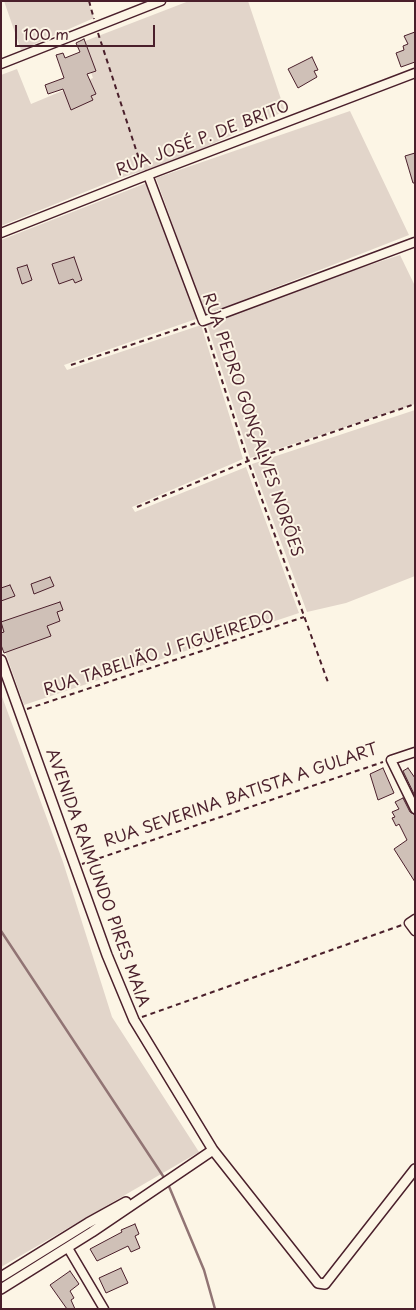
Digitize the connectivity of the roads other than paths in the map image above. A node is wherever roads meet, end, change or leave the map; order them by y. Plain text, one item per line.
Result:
1 (161, 1) edge
2 (1, 64) edge
3 (415, 73) edge
4 (148, 174) junction
5 (1, 233) edge
6 (415, 242) edge
7 (1, 660) edge
8 (415, 752) edge
9 (415, 809) edge
10 (412, 921) edge
11 (415, 930) edge
12 (212, 1150) junction
13 (415, 1169) edge
14 (166, 1181) junction
15 (68, 1248) junction
16 (1, 1277) edge
17 (1, 1289) edge
18 (104, 1309) edge

1 - 2 street
3 - 4 street, RUA JOSÉ P. DE BRITO
4 - 5 street, RUA JOSÉ P. DE BRITO
4 - 6 street, RUA PEDRO GONÇALVES NORÕES
7 - 12 street, AVENIDA RAIMUNDO PIRES MAIA
8 - 9 street, RUA SEVERINA BATISTA A GULART
10 - 11 street
12 - 13 street, AVENIDA RAIMUNDO PIRES MAIA
12 - 14 street
14 - 15 street
14 - 16 street
15 - 17 street
15 - 18 street

